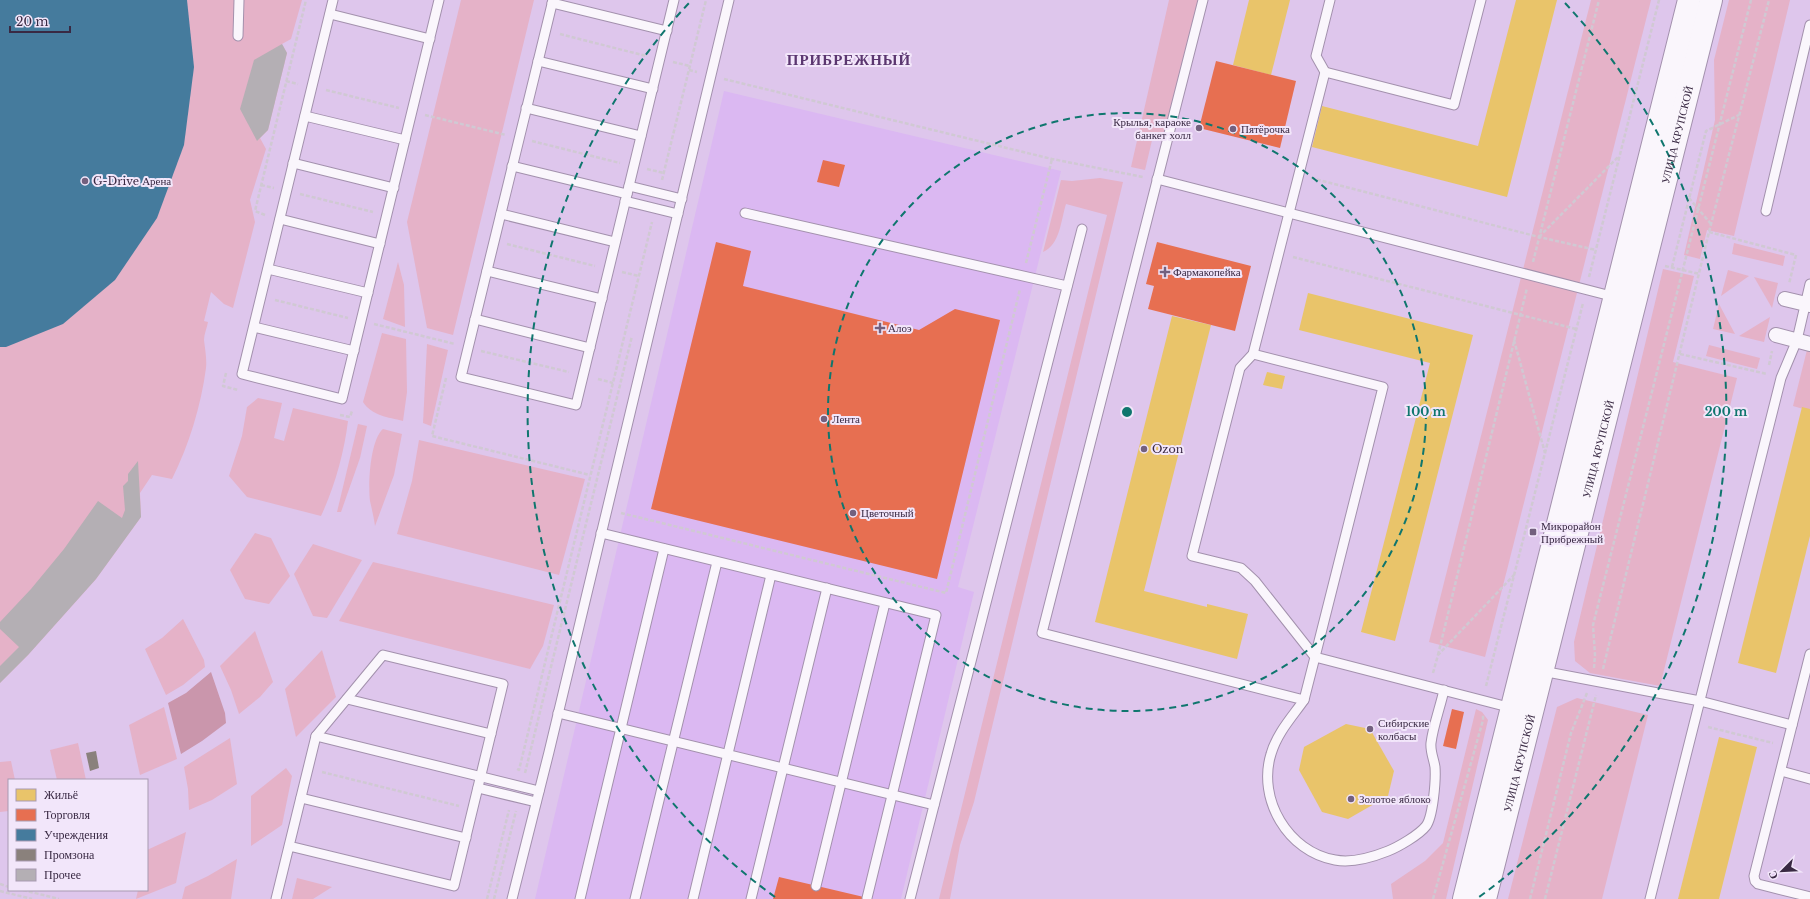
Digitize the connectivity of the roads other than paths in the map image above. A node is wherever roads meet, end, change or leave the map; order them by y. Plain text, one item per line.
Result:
1 (239, 0) edge
2 (333, 0) edge
3 (439, 0) edge
4 (674, 0) edge
5 (729, 0) edge
6 (1203, 0) edge
7 (1330, 0) edge
8 (1481, 0) edge
9 (1689, 0) edge
10 (1711, 0) edge
11 (552, 2) edge
12 (330, 14) junction
13 (1810, 25) edge
14 (667, 31) junction
15 (238, 36) dead end
16 (430, 38) junction
17 (538, 61) junction
18 (1325, 72) junction
19 (653, 89) junction
20 (526, 108) junction
21 (305, 116) junction
22 (641, 136) junction
23 (405, 140) junction
24 (293, 163) junction
25 (512, 166) junction
26 (1157, 180) junction
27 (394, 188) junction
28 (627, 193) junction
29 (682, 199) junction
30 (1766, 211) dead end
31 (745, 213) dead end
32 (1289, 213) junction
33 (501, 214) junction
34 (678, 214) junction
35 (280, 219) junction
36 (1082, 229) dead end
37 (615, 242) junction
38 (380, 244) junction
39 (268, 269) junction
40 (487, 271) junction
41 (1810, 284) edge
42 (1067, 286) junction
43 (368, 293) junction
44 (1614, 297) junction
45 (602, 299) junction
46 (1785, 299) road end
47 (1808, 304) edge
48 (475, 319) junction
49 (254, 326) junction
50 (1776, 335) road end
51 (1803, 342) edge
52 (590, 348) junction
53 (354, 351) junction
54 (1253, 354) junction
55 (601, 533) junction
56 (664, 549) junction
57 (717, 562) junction
58 (771, 575) junction
59 (827, 588) junction
60 (885, 603) junction
61 (1810, 654) edge
62 (1315, 657) junction
63 (1809, 666) edge
64 (1532, 669) junction
65 (1444, 690) junction
66 (347, 699) junction
67 (1304, 700) junction
68 (1700, 701) junction
69 (1512, 708) junction
70 (558, 713) junction
71 (1792, 725) junction
72 (621, 729) junction
73 (491, 734) junction
74 (316, 736) junction
75 (673, 742) junction
76 (728, 755) junction
77 (783, 768) junction
78 (1781, 771) junction
79 (481, 777) junction
80 (1810, 779) edge
81 (841, 783) junction
82 (478, 788) junction
83 (539, 791) junction
84 (892, 795) junction
85 (301, 798) junction
86 (536, 802) junction
87 (934, 805) junction
88 (466, 838) junction
89 (289, 846) junction
90 (816, 886) dead end
91 (1810, 897) edge
92 (867, 898) edge
93 (276, 899) edge
94 (512, 899) edge
95 (580, 899) edge
96 (635, 899) edge
97 (692, 899) edge
98 (751, 899) edge
99 (910, 899) edge
100 (1464, 899) edge
101 (1485, 899) edge
102 (1650, 899) edge

1 - 15 lane
2 - 12 lane
3 - 16 lane
4 - 14 lane
5 - 29 lane
6 - 26 lane
7 - 18 lane
8 - 18 lane
9 - 44 main road, УЛИЦА КРУПСКОЙ
10 - 64 main road, УЛИЦА КРУПСКОЙ
11 - 14 lane
11 - 17 lane
12 - 16 lane
12 - 21 lane
13 - 30 lane
14 - 19 lane
16 - 23 lane
17 - 19 lane
17 - 20 lane
18 - 32 lane
19 - 22 lane
20 - 22 lane
20 - 25 lane
21 - 23 lane
21 - 24 lane
22 - 28 lane
23 - 27 lane
24 - 27 lane
24 - 35 lane
25 - 28 lane
25 - 33 lane
26 - 32 lane
26 - 67 lane
27 - 38 lane
28 - 29 lane
28 - 34 lane
28 - 37 lane
29 - 34 lane
31 - 42 lane
32 - 44 lane
32 - 54 lane
33 - 37 lane
33 - 40 lane
34 - 55 lane
35 - 38 lane
35 - 39 lane
36 - 42 lane
37 - 45 lane
38 - 43 lane
39 - 43 lane
39 - 49 lane
40 - 45 lane
40 - 48 lane
41 - 47 lane
42 - 87 lane
43 - 53 lane
44 - 64 main road, УЛИЦА КРУПСКОЙ
45 - 52 lane
46 - 47 street
47 - 51 lane
48 - 52 lane
48 - 52 lane
49 - 53 lane
49 - 53 lane
50 - 51 street
51 - 68 lane
54 - 62 lane
54 - 62 lane
55 - 56 lane
55 - 70 lane
56 - 57 lane
56 - 72 lane
57 - 58 lane
57 - 75 lane
58 - 59 lane
58 - 76 lane
59 - 60 lane
59 - 77 lane
60 - 81 lane
60 - 84 lane
61 - 63 lane
62 - 65 lane
62 - 67 lane
63 - 71 lane
64 - 68 lane
64 - 69 main road, УЛИЦА КРУПСКОЙ
64 - 101 main road, УЛИЦА КРУПСКОЙ
65 - 67 lane
65 - 69 lane
66 - 73 lane
66 - 73 lane
66 - 74 lane
68 - 71 lane
68 - 102 lane
69 - 100 main road, УЛИЦА КРУПСКОЙ
70 - 72 lane
70 - 83 lane
71 - 78 lane
72 - 75 lane
72 - 95 lane
73 - 79 lane
74 - 79 lane
74 - 85 lane
75 - 76 lane
75 - 96 lane
76 - 77 lane
76 - 97 lane
77 - 81 lane
77 - 98 lane
78 - 80 lane
78 - 91 lane
79 - 82 lane
79 - 83 lane
81 - 84 lane
81 - 90 lane
82 - 86 lane
82 - 88 lane
83 - 86 lane
84 - 87 lane
84 - 92 lane
85 - 88 lane
85 - 89 lane
86 - 94 lane
87 - 99 lane
88 - 89 lane
89 - 93 lane

